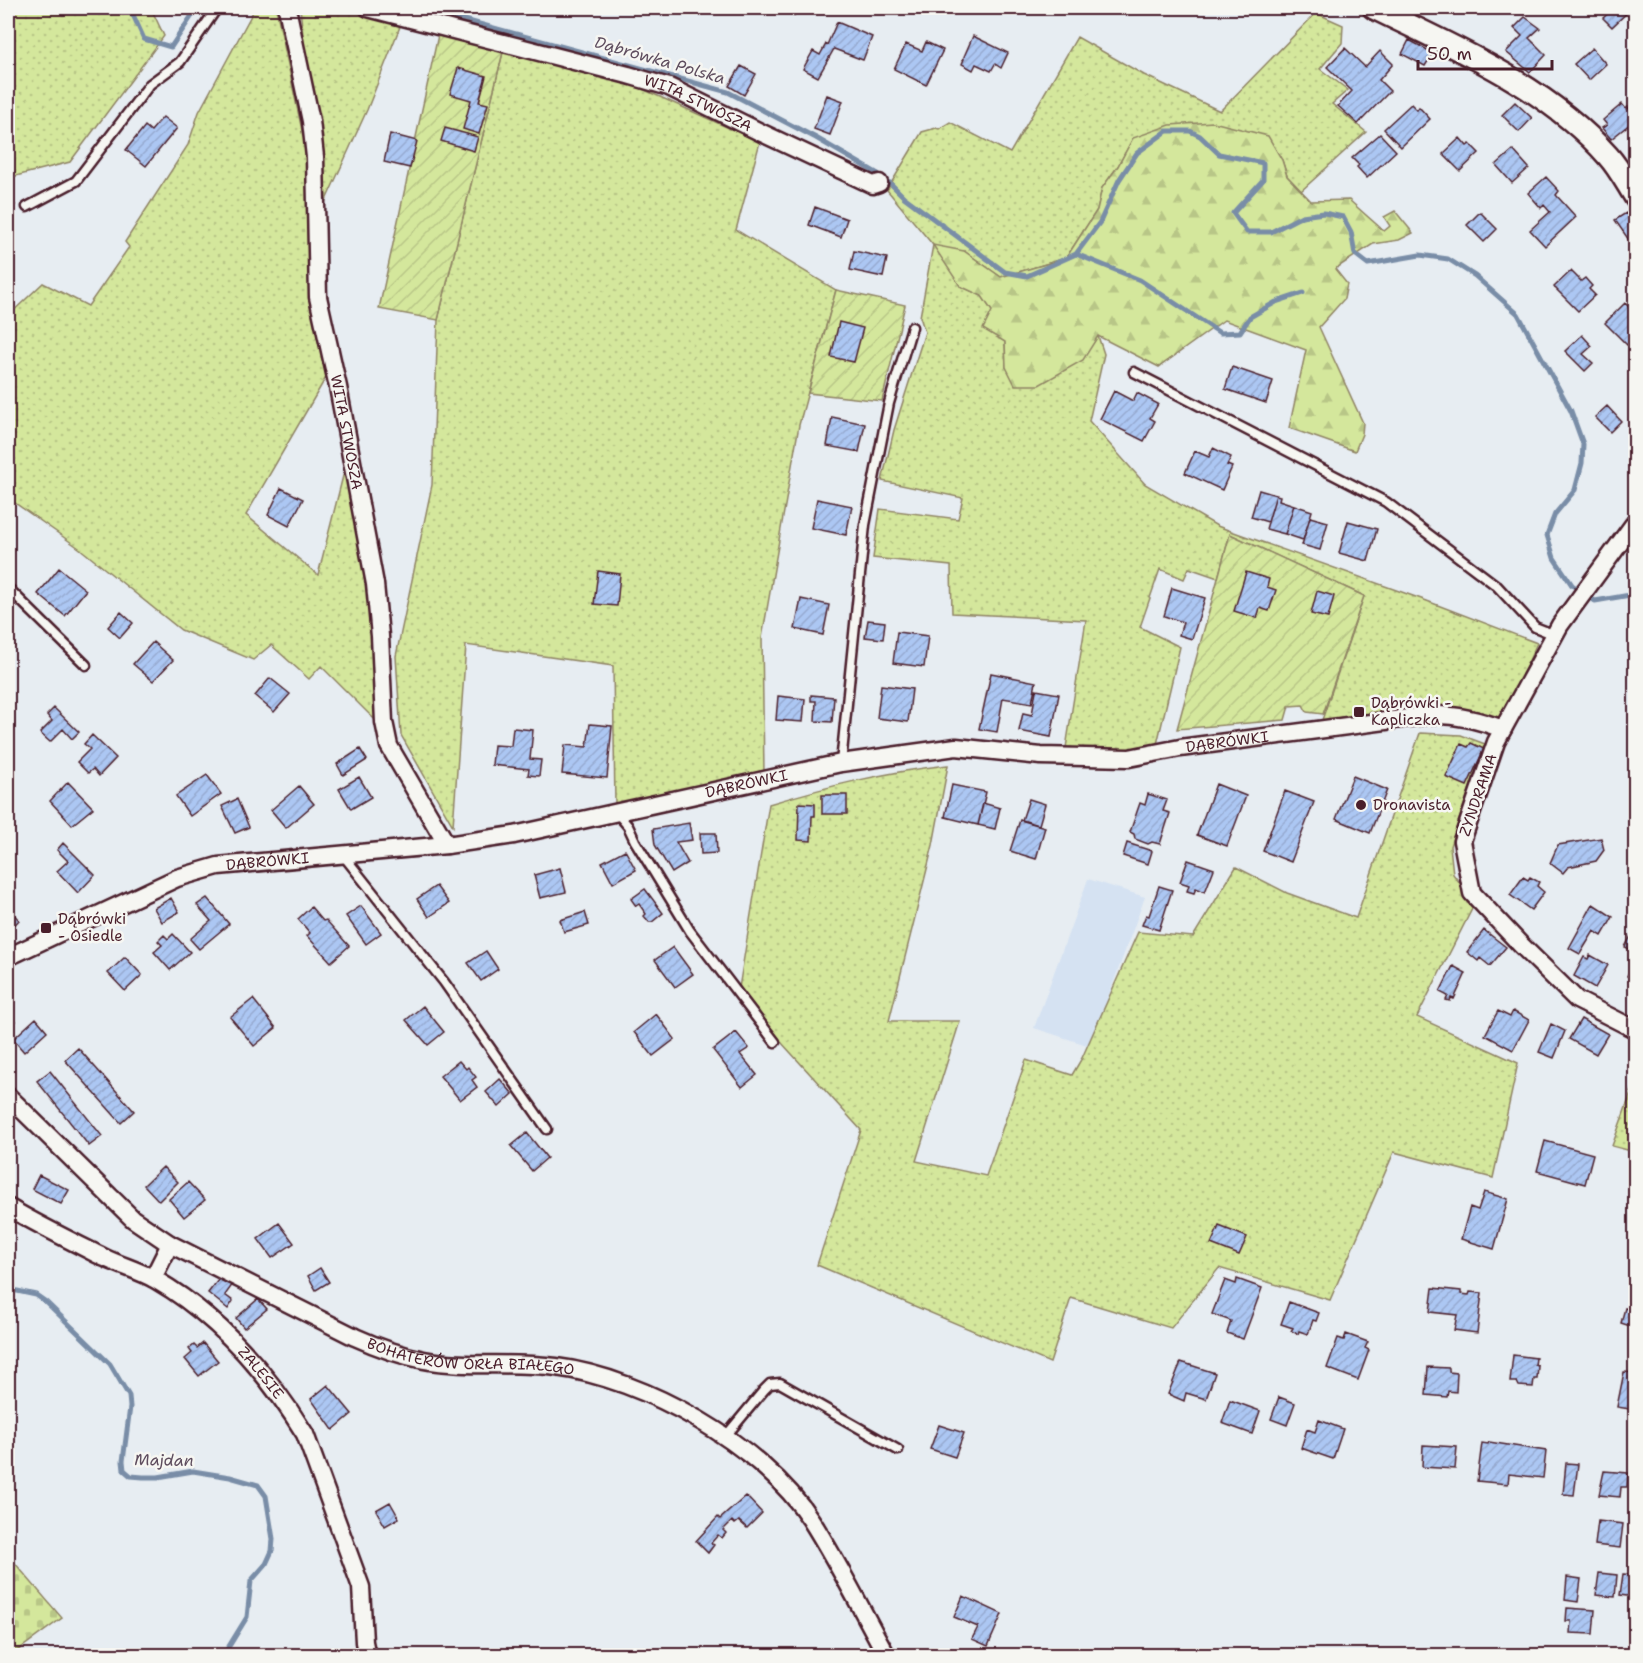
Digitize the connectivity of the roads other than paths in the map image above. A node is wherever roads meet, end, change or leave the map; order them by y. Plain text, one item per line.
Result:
1 (217, 8) edge
2 (287, 8) edge
3 (368, 8) edge
4 (1374, 8) edge
5 (879, 183) dead end
6 (1635, 198) edge
7 (27, 207) dead end
8 (912, 327) dead end
9 (1134, 372) dead end
10 (1635, 521) edge
11 (8, 588) edge
12 (1555, 635) junction
13 (86, 665) dead end
14 (1503, 729) junction
15 (841, 763) junction
16 (618, 813) junction
17 (447, 845) junction
18 (343, 855) junction
19 (8, 957) edge
20 (1635, 1030) edge
21 (775, 1042) dead end
22 (8, 1096) edge
23 (547, 1129) dead end
24 (8, 1207) edge
25 (170, 1244) junction
26 (153, 1278) junction
27 (724, 1437) junction
28 (898, 1450) dead end
29 (367, 1656) edge
30 (887, 1656) edge

1 - 7 lane
2 - 17 street, WITA STWOSZA
3 - 5 street, WITA STWOSZA
4 - 6 street
8 - 15 lane
9 - 12 lane
10 - 12 street, ZYNDRAMA
11 - 13 lane
12 - 14 street, ZYNDRAMA
14 - 15 street, DĄBRÓWKI
14 - 20 street, ZYNDRAMA
15 - 16 street, DĄBRÓWKI
16 - 17 street, DĄBRÓWKI
16 - 21 lane
17 - 18 street, DĄBRÓWKI
18 - 19 street, DĄBRÓWKI
18 - 23 lane
22 - 25 street, BOHATERÓW ORŁA BIAŁEGO
24 - 26 street, ZALESIE
25 - 26 street
25 - 27 street, BOHATERÓW ORŁA BIAŁEGO
26 - 29 street, ZALESIE
27 - 28 lane
27 - 30 street, BOHATERÓW ORŁA BIAŁEGO

